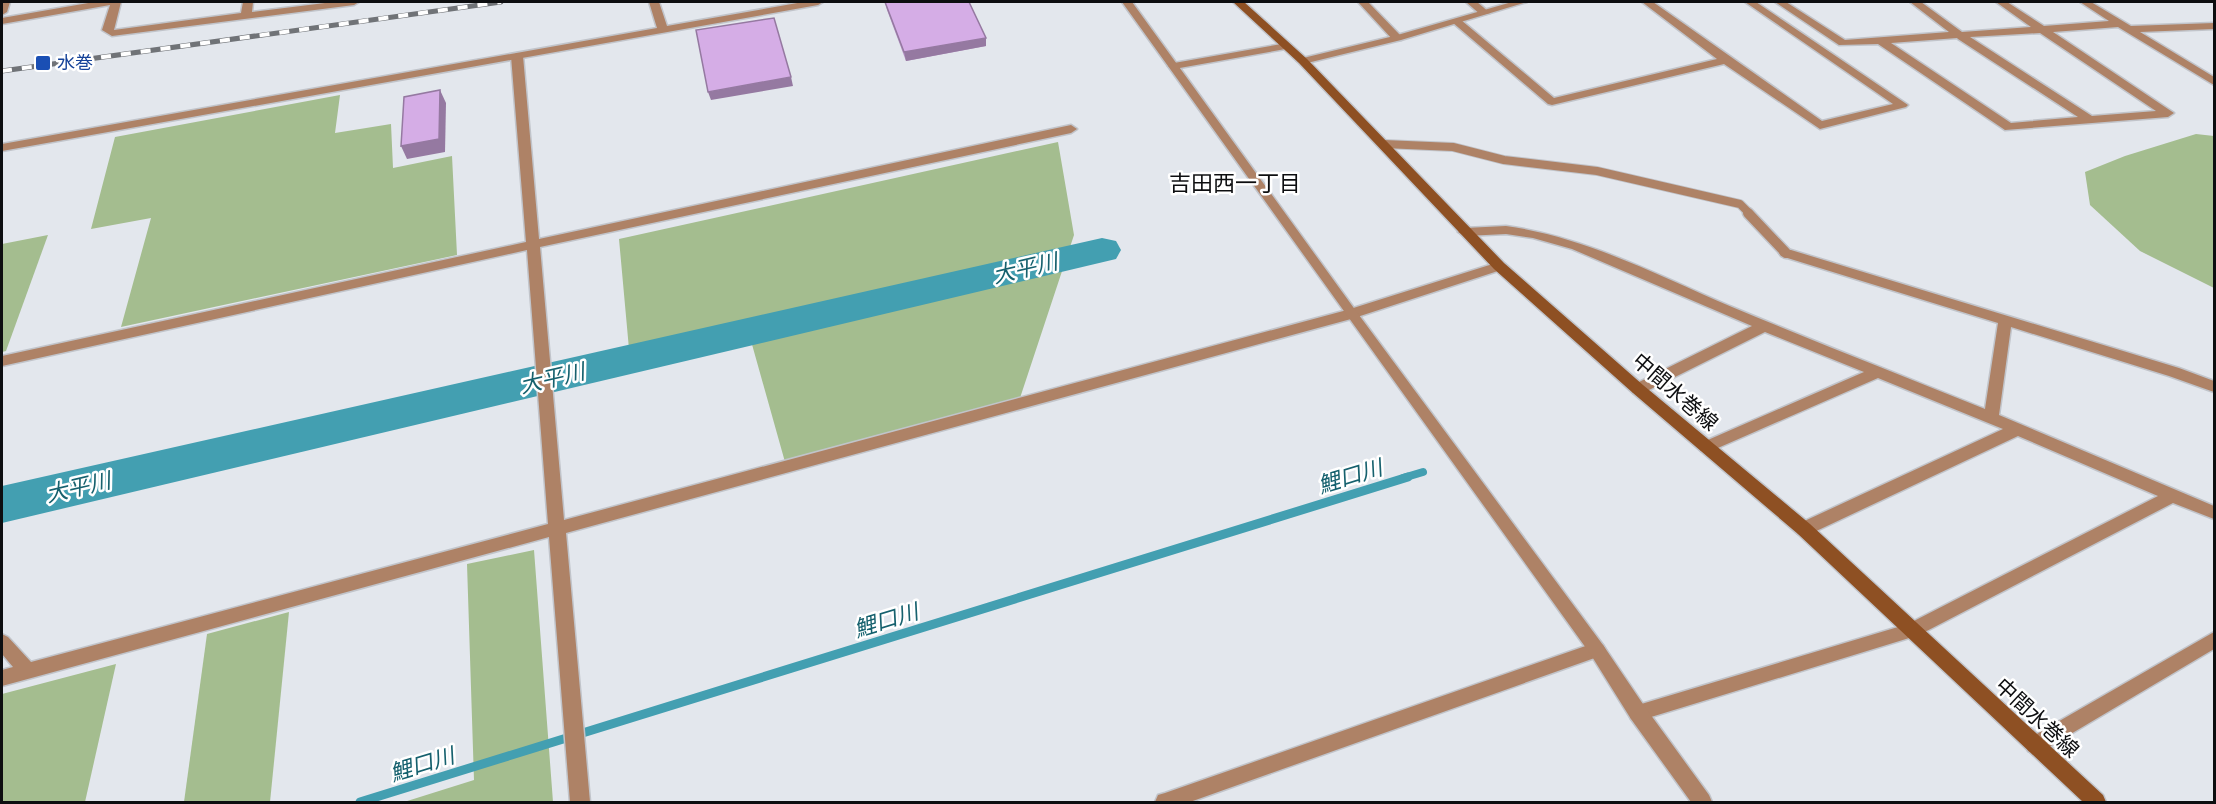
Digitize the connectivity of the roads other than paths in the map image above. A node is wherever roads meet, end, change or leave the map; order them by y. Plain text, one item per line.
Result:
1 (5, 2) edge
2 (109, 2) edge
3 (116, 2) edge
4 (248, 2) edge
5 (354, 2) edge
6 (654, 2) edge
7 (818, 2) edge
8 (1127, 2) edge
9 (1238, 2) edge
10 (1363, 2) edge
11 (1471, 2) edge
12 (1522, 2) edge
13 (1647, 2) edge
14 (1750, 2) edge
15 (1779, 2) edge
16 (1915, 2) edge
17 (2001, 2) edge
18 (2085, 2) edge
19 (2, 12) edge
20 (1485, 13) junction
21 (246, 17) junction
22 (2, 21) edge
23 (1457, 22) junction
24 (2123, 26) junction
25 (2214, 26) edge
26 (663, 30) junction
27 (2044, 30) junction
28 (1962, 36) junction
29 (1397, 39) junction
30 (1881, 41) junction
31 (1287, 46) junction
32 (517, 56) junction
33 (1726, 60) junction
34 (1304, 61) junction
35 (1174, 66) junction
36 (2214, 82) edge
37 (2088, 119) junction
38 (1071, 129) dead end
39 (1384, 144) junction
40 (2, 148) edge
41 (1465, 232) junction
42 (534, 244) junction
43 (1786, 253) joint
44 (1499, 266) junction
45 (1351, 314) junction
46 (2005, 320) junction
47 (1764, 326) junction
48 (2, 361) edge
49 (1879, 372) junction
50 (2214, 387) edge
51 (1638, 390) junction
52 (1991, 418) junction
53 (2016, 430) junction
54 (1706, 447) junction
55 (2172, 496) junction
56 (2214, 513) edge
57 (557, 529) junction
58 (1804, 529) junction
59 (1913, 630) junction
60 (2214, 640) edge
61 (2, 642) edge
62 (1597, 650) junction
63 (28, 671) junction
64 (2, 678) edge
65 (1638, 713) junction
66 (2035, 745) junction
67 (580, 802) edge
68 (1165, 802) edge
69 (1702, 802) edge
70 (2096, 802) edge

1 - 19 street
2 - 22 street
3 - 21 street
4 - 21 street
5 - 21 street
6 - 26 street
7 - 26 street
8 - 35 street
9 - 31 main road, 中間水巻線
10 - 29 street
11 - 20 street
12 - 20 street
13 - 33 street
14 - 33 street
15 - 30 street
16 - 28 street
17 - 27 street
18 - 24 street
20 - 23 street
23 - 29 street
23 - 33 street
24 - 25 street
24 - 27 street
24 - 36 street
26 - 32 street
27 - 28 street
27 - 37 street
28 - 30 street
28 - 37 street
29 - 34 street
30 - 37 street
31 - 34 main road, 中間水巻線
31 - 35 street
32 - 40 street
32 - 42 street
34 - 39 main road, 中間水巻線
35 - 45 street
38 - 42 street
39 - 41 main road, 中間水巻線
39 - 43 lane
41 - 44 main road, 中間水巻線
41 - 47 street
42 - 48 street
42 - 57 street
43 - 46 street
44 - 45 street
44 - 51 main road, 中間水巻線
45 - 57 street
45 - 62 street
46 - 50 street
46 - 52 street
47 - 49 street
47 - 51 street
49 - 52 street
49 - 54 street
51 - 54 main road, 中間水巻線
52 - 53 street
53 - 55 street
53 - 58 street
54 - 58 main road, 中間水巻線
55 - 56 street
55 - 59 street
57 - 63 street
57 - 67 street
58 - 59 main road, 中間水巻線
59 - 65 street
59 - 66 main road, 中間水巻線
60 - 66 street
61 - 63 street
62 - 65 street
62 - 68 street
63 - 64 street
65 - 69 street
66 - 70 main road, 中間水巻線

